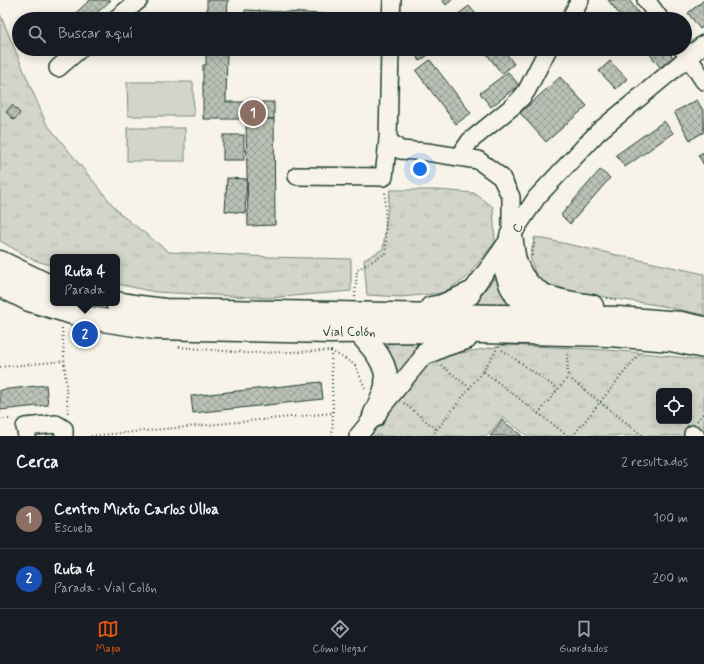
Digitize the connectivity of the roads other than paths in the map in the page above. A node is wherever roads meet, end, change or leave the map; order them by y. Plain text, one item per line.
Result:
1 (139, 0) edge
2 (392, 0) edge
3 (580, 0) edge
4 (646, 0) edge
5 (124, 12) edge
6 (391, 12) edge
7 (574, 12) edge
8 (655, 12) edge
9 (704, 44) edge
10 (692, 50) edge
11 (72, 56) edge
12 (390, 56) edge
13 (544, 56) edge
14 (683, 56) edge
15 (688, 56) edge
16 (58, 68) dead end
17 (704, 81) edge
18 (388, 140) junction
19 (459, 157) junction
20 (297, 176) dead end
21 (506, 243) junction
22 (0, 262) edge
23 (0, 285) edge
24 (50, 285) edge
25 (469, 294) junction
26 (120, 303) edge
27 (50, 306) edge
28 (50, 306) edge
29 (349, 308) junction
30 (388, 314) junction
31 (454, 314) junction
32 (539, 316) junction
33 (681, 323) junction
34 (704, 328) edge
35 (358, 331) junction
36 (441, 332) junction
37 (484, 332) junction
38 (563, 341) junction
39 (330, 342) junction
40 (704, 347) edge
41 (426, 353) junction
42 (374, 416) junction
43 (64, 433) edge
44 (360, 435) edge
45 (27, 436) edge

1 - 5 street
2 - 6 street
3 - 7 street
4 - 8 street
9 - 10 street, C
11 - 16 street
12 - 18 street
13 - 19 street
14 - 21 street, C
15 - 17 street
18 - 19 street
18 - 20 street
19 - 21 street
21 - 25 street, C
21 - 32 main road
21 - 33 main road
22 - 24 main road
23 - 27 main road, Vial Colón
25 - 30 main road
25 - 31 street, C
26 - 29 main road, Vial Colón
28 - 39 main road, Vial Colón
29 - 30 main road, Vial Colón
29 - 35 main road
30 - 31 main road, Vial Colón
31 - 32 main road, Vial Colón
31 - 36 street, C
32 - 33 main road, Vial Colón
32 - 38 main road
33 - 34 main road, Vial Colón
35 - 36 main road, Vial Colón
35 - 39 main road, Vial Colón
35 - 42 main road
36 - 37 main road, Vial Colón
36 - 41 street, C
37 - 38 main road, Vial Colón
37 - 41 main road
38 - 40 main road, Vial Colón
39 - 42 main road
41 - 42 street, C
42 - 44 street, C
43 - 45 street

